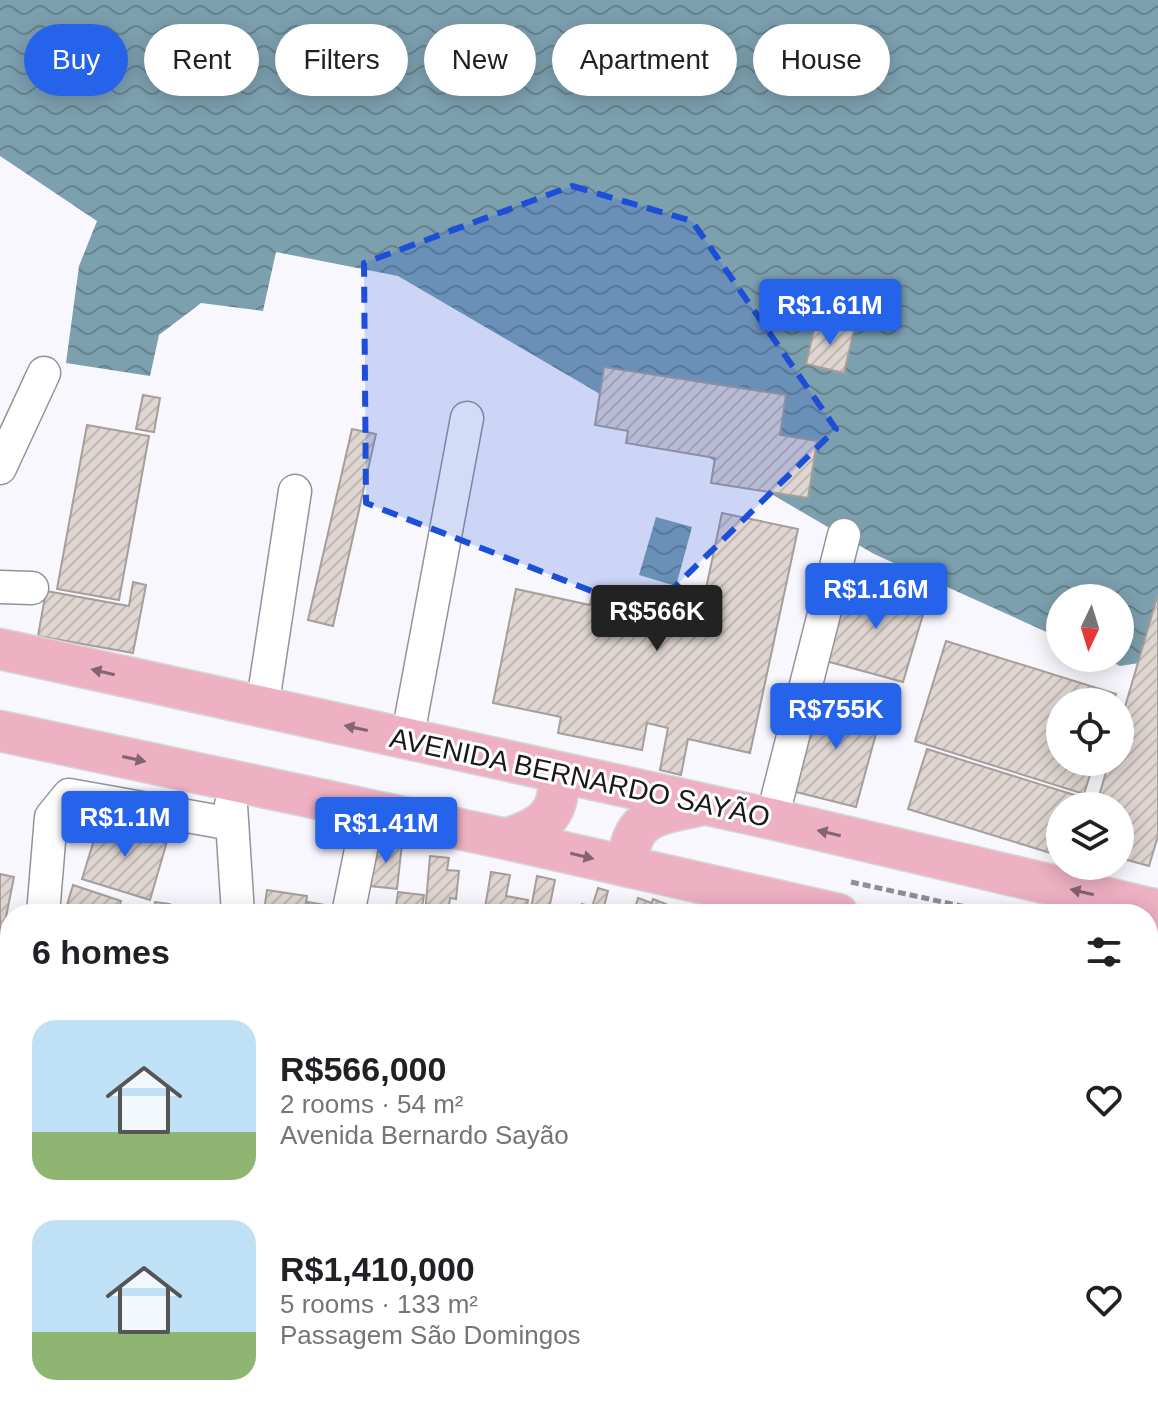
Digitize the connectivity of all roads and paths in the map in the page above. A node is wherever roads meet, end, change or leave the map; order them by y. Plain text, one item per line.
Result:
1 (44, 373) dead end
2 (467, 418) dead end
3 (0, 468) edge
4 (295, 491) dead end
5 (844, 535) dead end
6 (0, 587) edge
7 (32, 588) dead end
8 (0, 649) edge
9 (262, 708) junction
10 (0, 731) edge
11 (407, 740) junction
12 (558, 773) junction
13 (230, 780) junction
14 (701, 806) junction
15 (369, 810) junction
16 (772, 819) junction
17 (232, 824) junction
18 (506, 839) junction
19 (628, 867) junction
20 (44, 904) edge
21 (237, 904) edge
22 (350, 904) edge
23 (786, 904) edge
24 (1133, 904) edge

1 - 3 street
2 - 11 street
4 - 9 street
5 - 16 street
6 - 7 street
9 -> 8 main road, AVENIDA BERNARDO SAYÃO
11 -> 9 main road, AVENIDA BERNARDO SAYÃO
10 -> 13 main road
11 - 12 main road, AVENIDA BERNARDO SAYÃO
12 - 14 main road, AVENIDA BERNARDO SAYÃO
12 - 18 main road
13 - 15 main road
13 - 17 street
14 - 16 main road, AVENIDA BERNARDO SAYÃO
14 - 19 main road
15 - 18 main road
15 - 22 street
24 -> 16 main road, AVENIDA BERNARDO SAYÃO
17 - 20 street
17 - 21 street
18 -> 19 main road
19 - 23 main road

